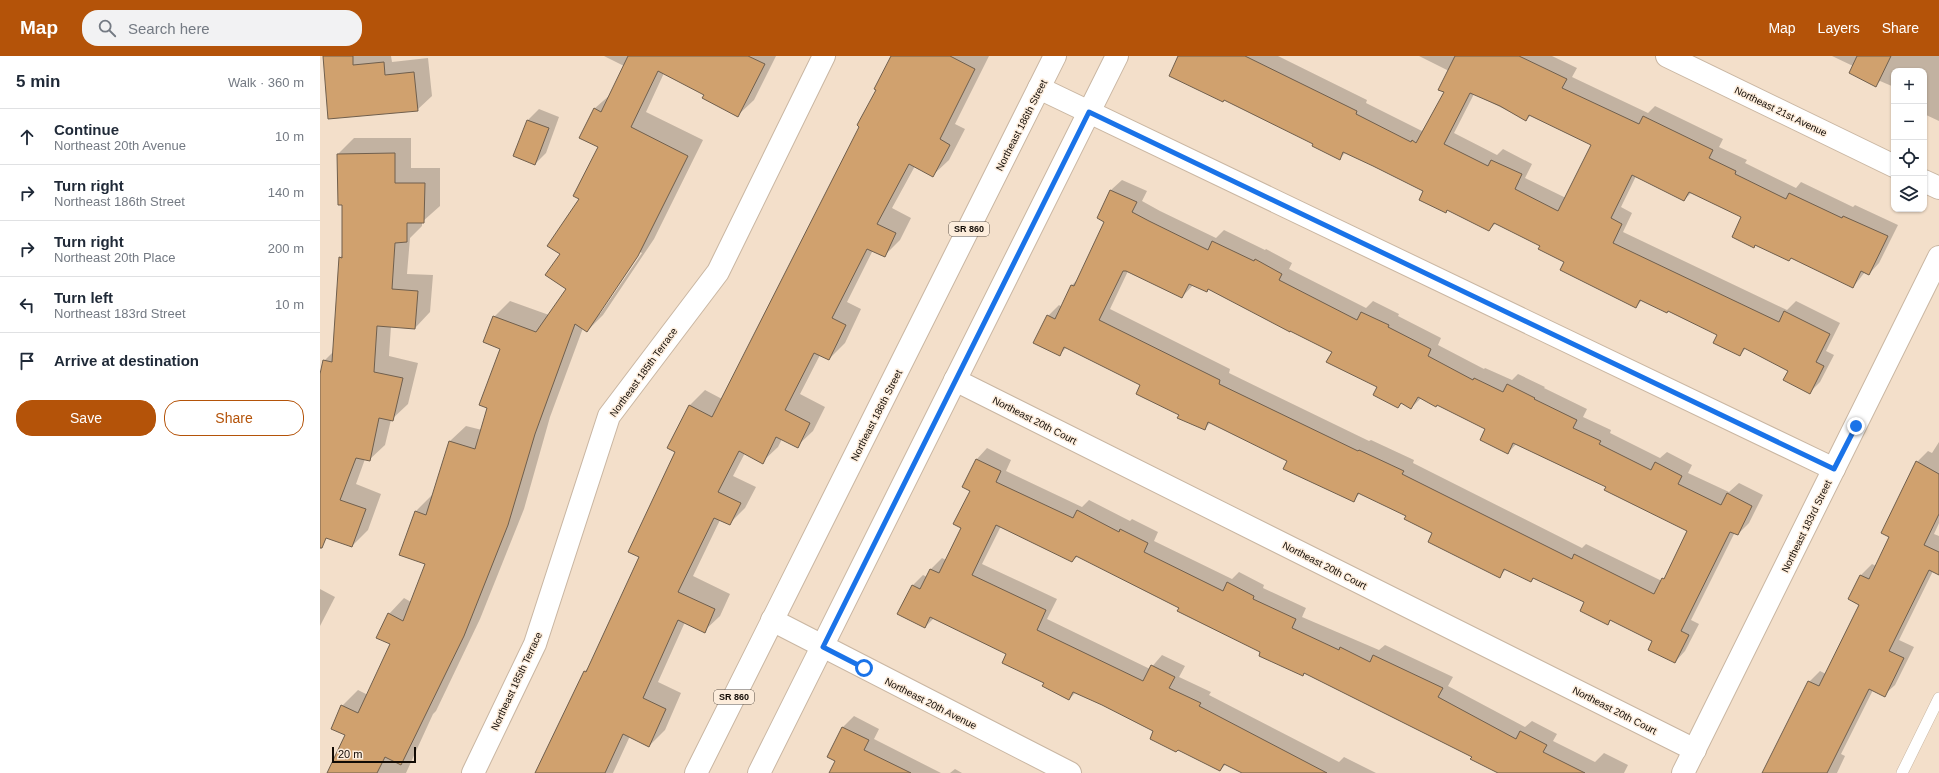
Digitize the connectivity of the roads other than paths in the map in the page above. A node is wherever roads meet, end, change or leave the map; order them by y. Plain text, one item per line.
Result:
1 (824, 56) edge
2 (1055, 56) edge
3 (1117, 56) edge
4 (1667, 56) edge
5 (1039, 88) junction
6 (1089, 112) junction
7 (1891, 165) edge
8 (1927, 182) edge
9 (1939, 188) edge
10 (1939, 257) edge
11 (955, 380) junction
12 (1834, 469) junction
13 (772, 620) junction
14 (823, 647) junction
15 (1939, 698) edge
16 (1695, 750) junction
17 (473, 773) edge
18 (696, 773) edge
19 (759, 773) edge
20 (1070, 773) edge
21 (1683, 773) edge
22 (1902, 773) edge

1 - 17 street, Northeast 185th Terrace
2 - 5 street, Northeast 186th Street / SR 860
3 - 6 street
4 - 7 street, Northeast 21st Avenue
5 - 6 street
5 - 13 street, Northeast 186th Street / SR 860
6 - 11 street
6 - 12 street
8 - 9 street
10 - 12 street, Northeast 183rd Street
11 - 14 street
11 - 16 street, Northeast 20th Court
12 - 16 street, Northeast 183rd Street
13 - 14 street, Northeast 20th Avenue
13 - 18 street, Northeast 186th Street / SR 860
14 - 19 street
14 - 20 street, Northeast 20th Avenue
15 - 22 lane
16 - 21 street, Northeast 183rd Street

